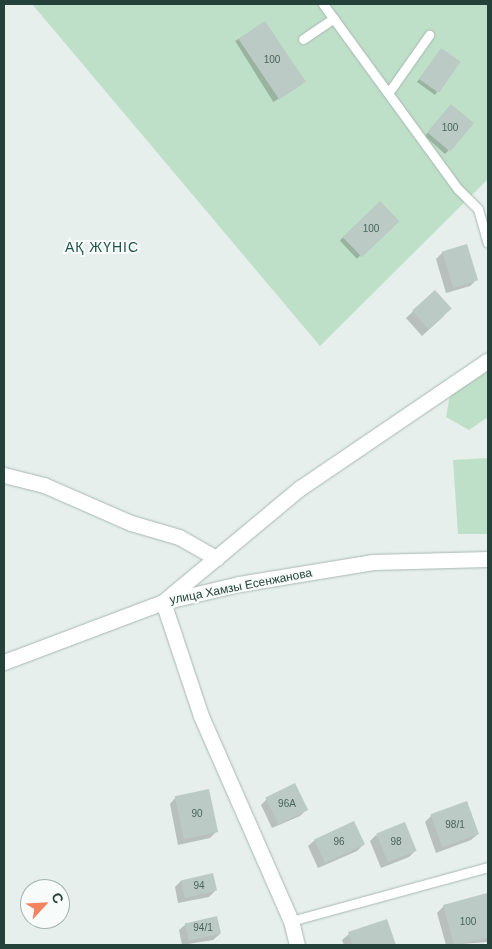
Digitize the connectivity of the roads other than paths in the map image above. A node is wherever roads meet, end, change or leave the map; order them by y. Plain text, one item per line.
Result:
1 (323, 4) edge
2 (334, 18) junction
3 (429, 35) dead end
4 (303, 39) dead end
5 (389, 92) junction
6 (488, 243) edge
7 (488, 360) edge
8 (4, 475) edge
9 (216, 558) junction
10 (488, 559) edge
11 (163, 602) junction
12 (4, 662) edge
13 (488, 867) edge
14 (291, 922) junction
15 (297, 945) edge

1 - 2 lane
2 - 4 lane
2 - 5 lane
3 - 5 lane
5 - 6 lane
7 - 9 street
8 - 9 street
9 - 11 street
10 - 11 street, улица Хамзы Есенжанова
11 - 12 street, улица Хамзы Есенжанова
11 - 14 street
13 - 14 lane
14 - 15 street

